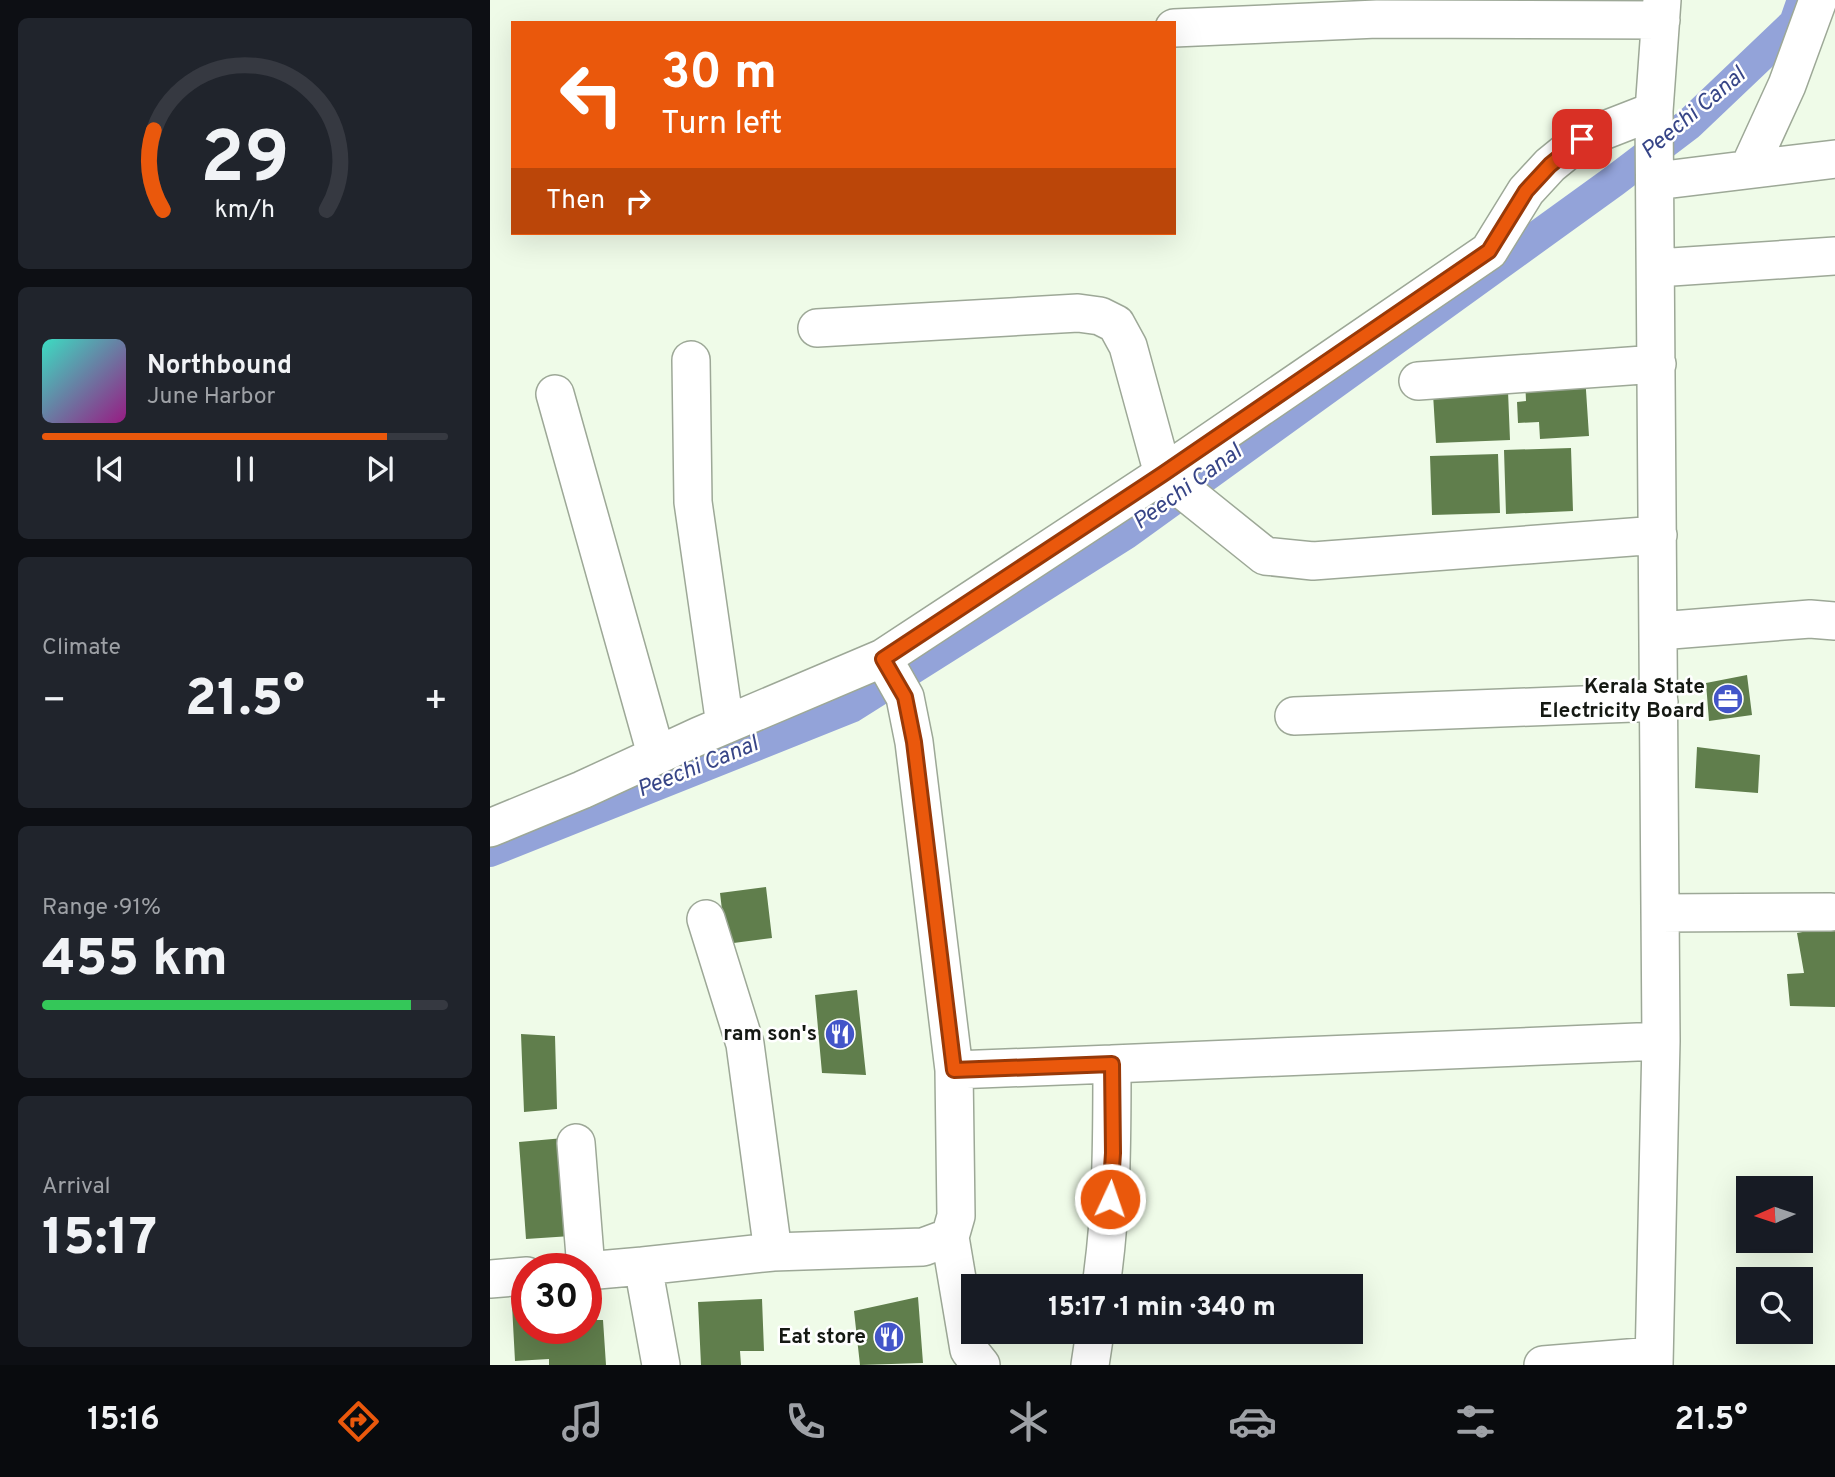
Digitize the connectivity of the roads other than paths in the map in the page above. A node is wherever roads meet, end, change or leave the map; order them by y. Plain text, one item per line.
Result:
1 (1818, 0) edge
2 (1661, 10) edge
3 (1176, 28) edge
4 (1655, 147) junction
5 (1835, 159) edge
6 (1749, 169) junction
7 (1835, 256) edge
8 (1657, 268) junction
9 (817, 328) dead end
10 (691, 360) dead end
11 (1657, 364) junction
12 (1418, 381) dead end
13 (555, 394) dead end
14 (1163, 474) junction
15 (1658, 535) junction
16 (1835, 621) edge
17 (1659, 631) junction
18 (892, 675) junction
19 (1659, 702) junction
20 (1294, 716) dead end
21 (725, 725) junction
22 (656, 754) junction
23 (490, 828) edge
24 (1831, 912) dead end
25 (1660, 913) junction
26 (706, 919) dead end
27 (1661, 1041) junction
28 (1112, 1064) junction
29 (954, 1070) junction
30 (576, 1143) dead end
31 (950, 1237) junction
32 (773, 1252) junction
33 (585, 1253) edge
34 (643, 1266) junction
35 (602, 1269) edge
36 (1103, 1274) edge
37 (511, 1277) edge
38 (490, 1279) edge
39 (1093, 1344) edge
40 (1654, 1360) edge
41 (661, 1365) edge
42 (981, 1365) edge
43 (1090, 1365) edge
44 (1543, 1365) edge

1 - 6 street
2 - 3 street
2 - 4 street
4 - 6 street
4 - 8 street
4 - 14 street
5 - 6 street
7 - 8 street
8 - 11 street
9 - 14 street
10 - 21 street
11 - 12 street
11 - 15 street
13 - 22 street
14 - 15 street
14 - 18 street
15 - 17 street
16 - 17 street
17 - 19 street
18 - 21 street
18 - 29 street
19 - 20 street
19 - 25 street
21 - 22 street
22 - 23 street
24 - 25 street
25 - 27 street
26 - 32 street
27 - 28 street
27 - 40 street
28 - 29 street
28 - 36 street
29 - 31 street
30 - 33 street
31 - 32 street
31 - 42 street
32 - 34 street
34 - 35 street
34 - 41 street
37 - 38 street
39 - 43 street
40 - 44 street

